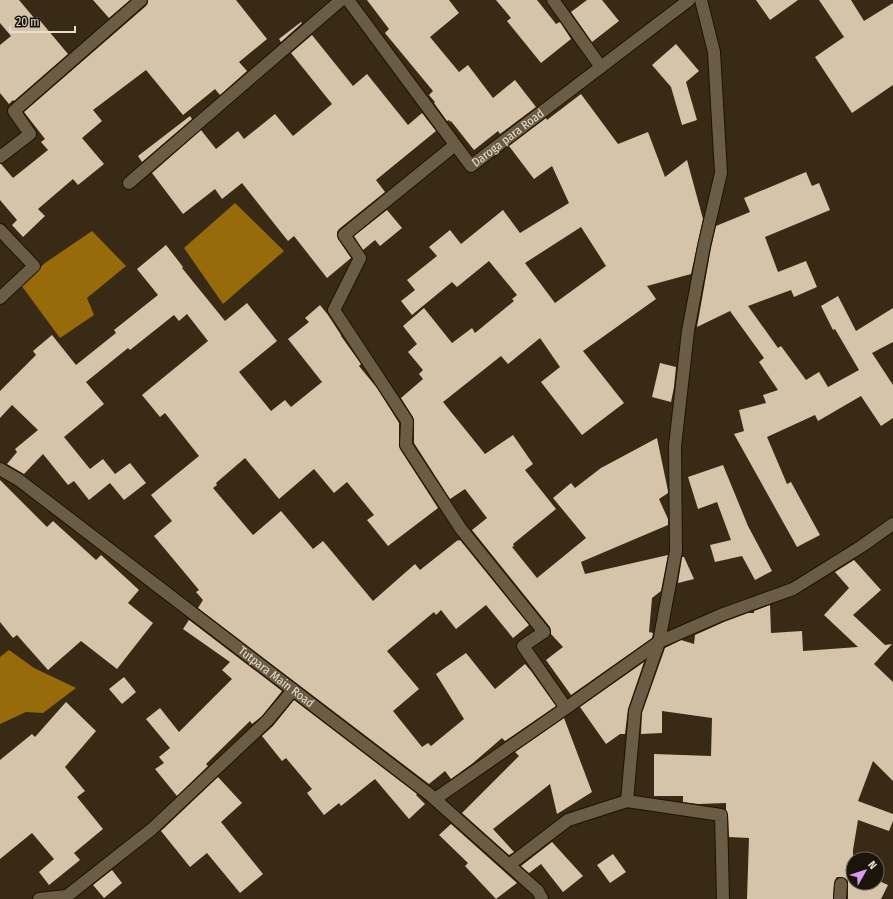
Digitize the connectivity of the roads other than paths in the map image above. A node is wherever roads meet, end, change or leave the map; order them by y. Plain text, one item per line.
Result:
1 (141, 0) edge
2 (341, 0) edge
3 (348, 0) edge
4 (553, 0) edge
5 (689, 0) edge
6 (701, 0) edge
7 (601, 67) junction
8 (455, 145) junction
9 (0, 157) edge
10 (129, 183) dead end
11 (0, 230) edge
12 (0, 298) edge
13 (0, 469) edge
14 (893, 524) edge
15 (659, 642) junction
16 (293, 690) junction
17 (566, 708) junction
18 (435, 799) junction
19 (627, 801) junction
20 (509, 865) junction
21 (841, 884) dead end
22 (39, 899) edge
23 (542, 899) edge
24 (723, 899) edge
25 (840, 899) edge

1 - 9 street
2 - 10 street
3 - 8 street, Daroga para Road
4 - 7 street
5 - 7 street, Daroga para Road
6 - 15 street
7 - 8 street, Daroga para Road
8 - 17 street
11 - 12 street
13 - 16 street, Tutpara Main Road
14 - 15 street
15 - 17 street
15 - 19 street
16 - 18 street, Tutpara Main Road
16 - 22 street
17 - 18 street
18 - 20 street, Tutpara Main Road
19 - 20 street
19 - 24 street
20 - 23 street, Tutpara Main Road
21 - 25 street

